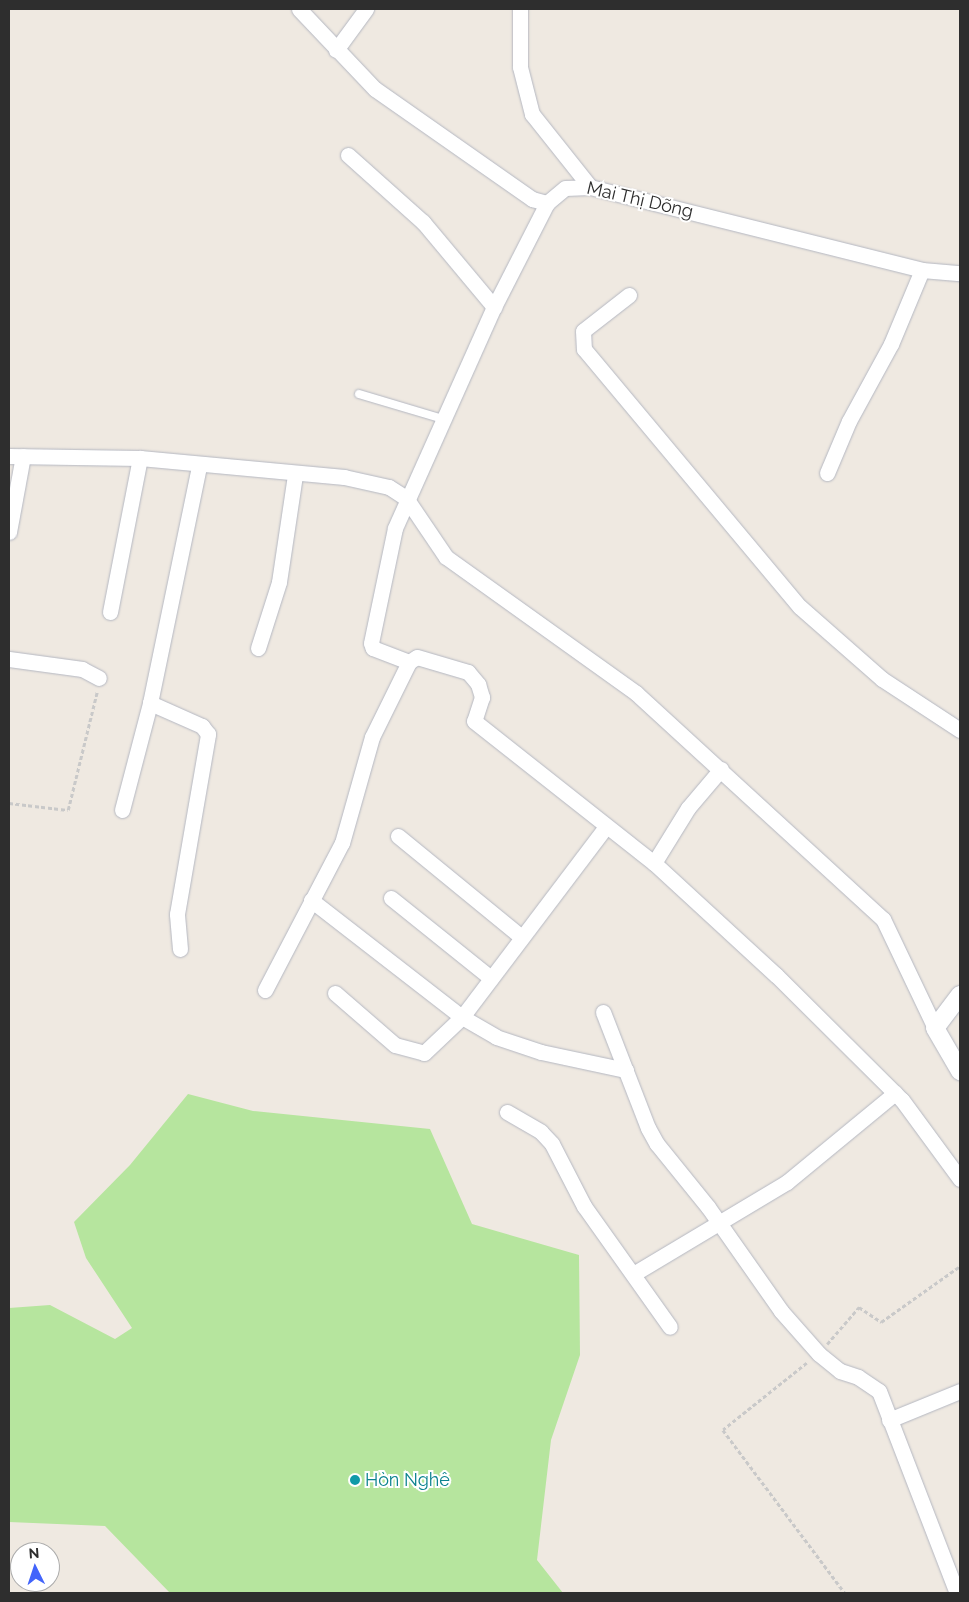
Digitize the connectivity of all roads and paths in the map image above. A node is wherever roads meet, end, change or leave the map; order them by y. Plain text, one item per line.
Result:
1 (299, 9) edge
2 (366, 9) edge
3 (520, 9) edge
4 (336, 50) junction
5 (348, 155) dead end
6 (590, 187) junction
7 (547, 202) junction
8 (922, 270) junction
9 (960, 273) edge
10 (629, 295) dead end
11 (494, 307) junction
12 (359, 394) dead end
13 (443, 419) junction
14 (16, 456) edge
15 (140, 458) junction
16 (199, 466) junction
17 (826, 473) dead end
18 (295, 475) junction
19 (406, 498) junction
20 (9, 532) edge
21 (110, 612) dead end
22 (258, 648) dead end
23 (9, 659) edge
24 (409, 662) junction
25 (99, 678) joint
26 (150, 703) junction
27 (960, 730) edge
28 (720, 769) junction
29 (9, 803) edge
30 (122, 810) dead end
31 (605, 828) junction
32 (398, 836) dead end
33 (654, 863) junction
34 (391, 898) dead end
35 (311, 900) junction
36 (520, 936) junction
37 (180, 949) dead end
38 (490, 978) junction
39 (265, 990) dead end
40 (336, 993) dead end
41 (960, 995) edge
42 (603, 1012) dead end
43 (462, 1017) junction
44 (935, 1028) junction
45 (626, 1070) junction
46 (960, 1071) edge
47 (895, 1093) junction
48 (507, 1112) dead end
49 (960, 1179) edge
50 (719, 1224) junction
51 (960, 1266) edge
52 (635, 1274) junction
53 (670, 1327) dead end
54 (819, 1354) junction
55 (960, 1391) edge
56 (889, 1420) junction
57 (845, 1593) edge
58 (957, 1593) edge

1 - 4 street
2 - 4 street
3 - 6 street
4 - 7 street
5 - 11 street
6 - 7 street, Mai Thị Dõng
6 - 8 street, Mai Thị Dõng
7 - 11 street
8 - 9 street, Mai Thị Dõng
8 - 17 street
10 - 27 street
11 - 13 street
12 - 13 lane
13 - 19 street
14 - 15 street
14 - 20 street
15 - 16 street
15 - 21 street
16 - 18 street
16 - 26 street
18 - 19 street
18 - 22 street
19 - 24 street
19 - 28 street
23 - 25 street
24 - 31 street
24 - 35 street
25 - 29 path
26 - 30 street
26 - 37 street
28 - 33 street
28 - 44 street
31 - 33 street
31 - 36 street
32 - 36 street
33 - 47 street
34 - 38 street
35 - 39 street
35 - 43 street
36 - 38 street
38 - 43 street
40 - 43 street
41 - 44 street
42 - 45 street
43 - 45 street
44 - 46 street
45 - 50 street
47 - 49 street
47 - 50 street
48 - 52 street
50 - 52 street
50 - 54 street
51 - 54 path
52 - 53 street
54 - 56 street
54 - 57 path
55 - 56 street
56 - 58 street

